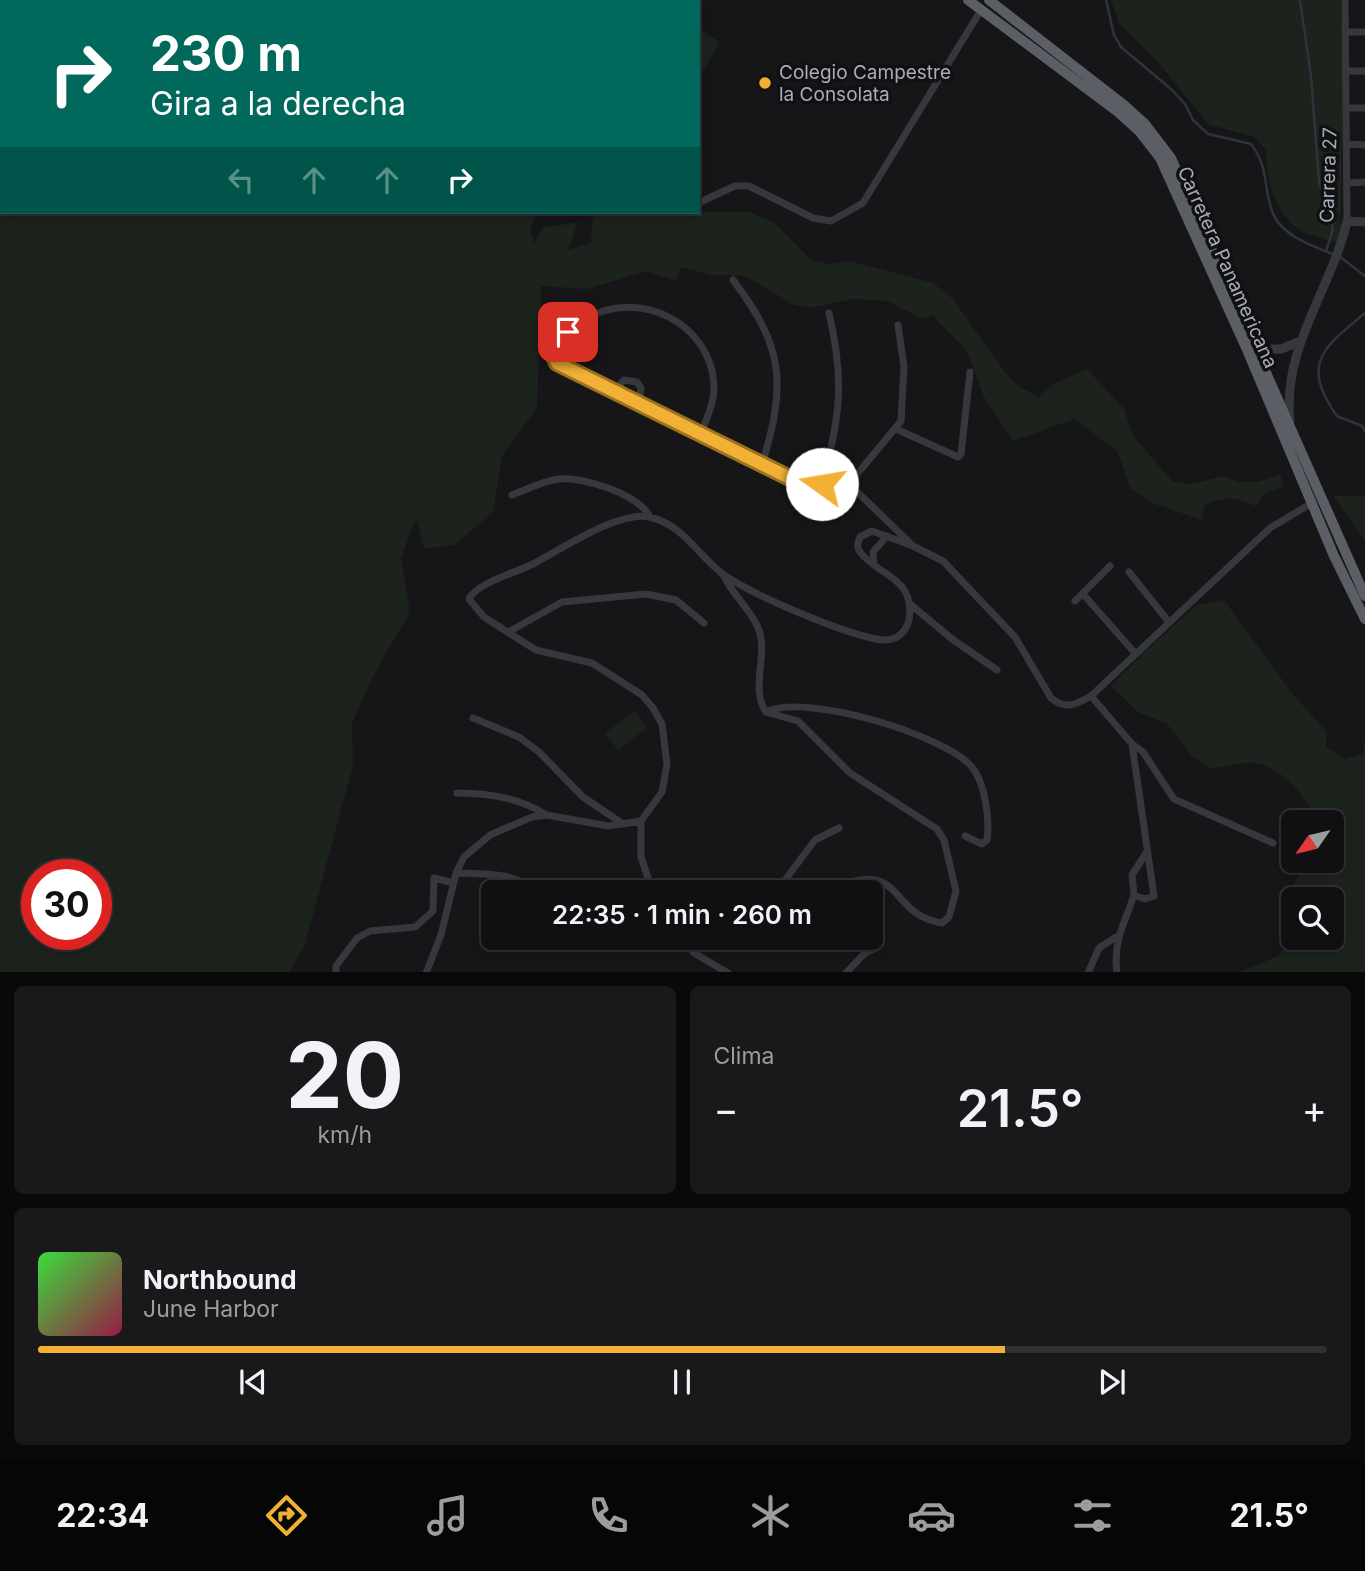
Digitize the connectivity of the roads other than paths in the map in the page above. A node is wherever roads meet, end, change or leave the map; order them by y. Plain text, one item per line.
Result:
1 (968, 0) edge
2 (989, 0) edge
3 (1345, 0) edge
4 (981, 10) junction
5 (1345, 32) junction
6 (1365, 32) edge
7 (1347, 71) junction
8 (1365, 71) edge
9 (1348, 107) junction
10 (1365, 108) edge
11 (1347, 144) junction
12 (1365, 145) edge
13 (1365, 182) edge
14 (1348, 183) junction
15 (700, 202) edge
16 (1347, 221) junction
17 (1365, 222) edge
18 (733, 280) dead end
19 (829, 313) dead end
20 (898, 325) dead end
21 (1298, 342) junction
22 (1257, 349) junction
23 (970, 372) dead end
24 (615, 390) junction
25 (639, 402) junction
26 (1290, 423) junction
27 (896, 429) junction
28 (701, 433) junction
29 (762, 464) junction
30 (822, 484) junction
31 (849, 484) junction
32 (512, 495) dead end
33 (1312, 503) junction
34 (650, 517) junction
35 (887, 536) junction
36 (913, 546) junction
37 (874, 563) junction
38 (1110, 566) dead end
39 (1129, 572) dead end
40 (723, 574) junction
41 (1083, 594) junction
42 (1365, 596) edge
43 (1076, 601) dead end
44 (909, 604) junction
45 (1365, 618) edge
46 (1168, 621) junction
47 (704, 623) dead end
48 (509, 631) junction
49 (1134, 652) junction
50 (997, 670) dead end
51 (1091, 696) junction
52 (766, 712) junction
53 (473, 718) dead end
54 (1132, 744) junction
55 (457, 793) dead end
56 (547, 815) junction
57 (641, 821) junction
58 (624, 824) junction
59 (839, 828) dead end
60 (965, 836) dead end
61 (1273, 843) dead end
62 (1146, 853) junction
63 (456, 873) junction
64 (520, 880) edge
65 (649, 880) edge
66 (785, 880) edge
67 (856, 880) edge
68 (878, 880) edge
69 (883, 882) edge
70 (454, 883) junction
71 (1134, 895) junction
72 (1116, 937) junction
73 (692, 950) edge
74 (872, 950) edge
75 (335, 972) edge
76 (426, 972) edge
77 (728, 972) edge
78 (846, 972) edge
79 (1088, 972) edge
80 (1117, 972) edge

1 - 4 highway, Carretera Panamericana
2 - 22 highway, Carretera Panamericana
3 - 5 street, Carrera 27
4 - 15 street
4 - 33 highway, Carretera Panamericana
5 - 6 street
5 - 7 street, Carrera 27
7 - 8 street
7 - 9 street, Carrera 27
9 - 10 street
9 - 11 street, Carrera 27
11 - 12 street
11 - 14 street, Carrera 27
13 - 14 street
14 - 16 street, Carrera 27
16 - 17 street
16 - 21 street, Carrera 27
18 - 29 street
19 - 30 street
20 - 27 street
21 - 22 street
21 - 26 street, Carrera 27
22 - 26 highway, Carretera Panamericana
23 - 27 street
24 - 25 street
24 - 25 street
24 - 28 street
25 - 28 street
26 - 42 highway, Carretera Panamericana
27 - 31 street
28 - 29 street
29 - 30 street
30 - 31 street
31 - 36 street
32 - 34 street
33 - 45 highway, Carretera Panamericana
33 - 46 street
34 - 40 street
34 - 48 street
35 - 36 street
35 - 37 street
35 - 37 street
36 - 51 street
37 - 44 street
38 - 41 street
39 - 46 street
40 - 44 street
40 - 52 street
41 - 43 street
41 - 49 street
44 - 50 street
46 - 49 street
47 - 48 street
48 - 57 street
49 - 51 street
51 - 54 street
52 - 60 street
52 - 69 street
53 - 58 street
54 - 61 street
54 - 62 street
55 - 56 street
56 - 58 street
56 - 63 street
57 - 58 street
57 - 65 street
59 - 66 street
62 - 71 street
62 - 71 street
63 - 64 street
63 - 70 street
67 - 68 street
70 - 75 street
70 - 76 street
71 - 72 street
72 - 79 street
72 - 80 street
73 - 77 street
74 - 78 street

